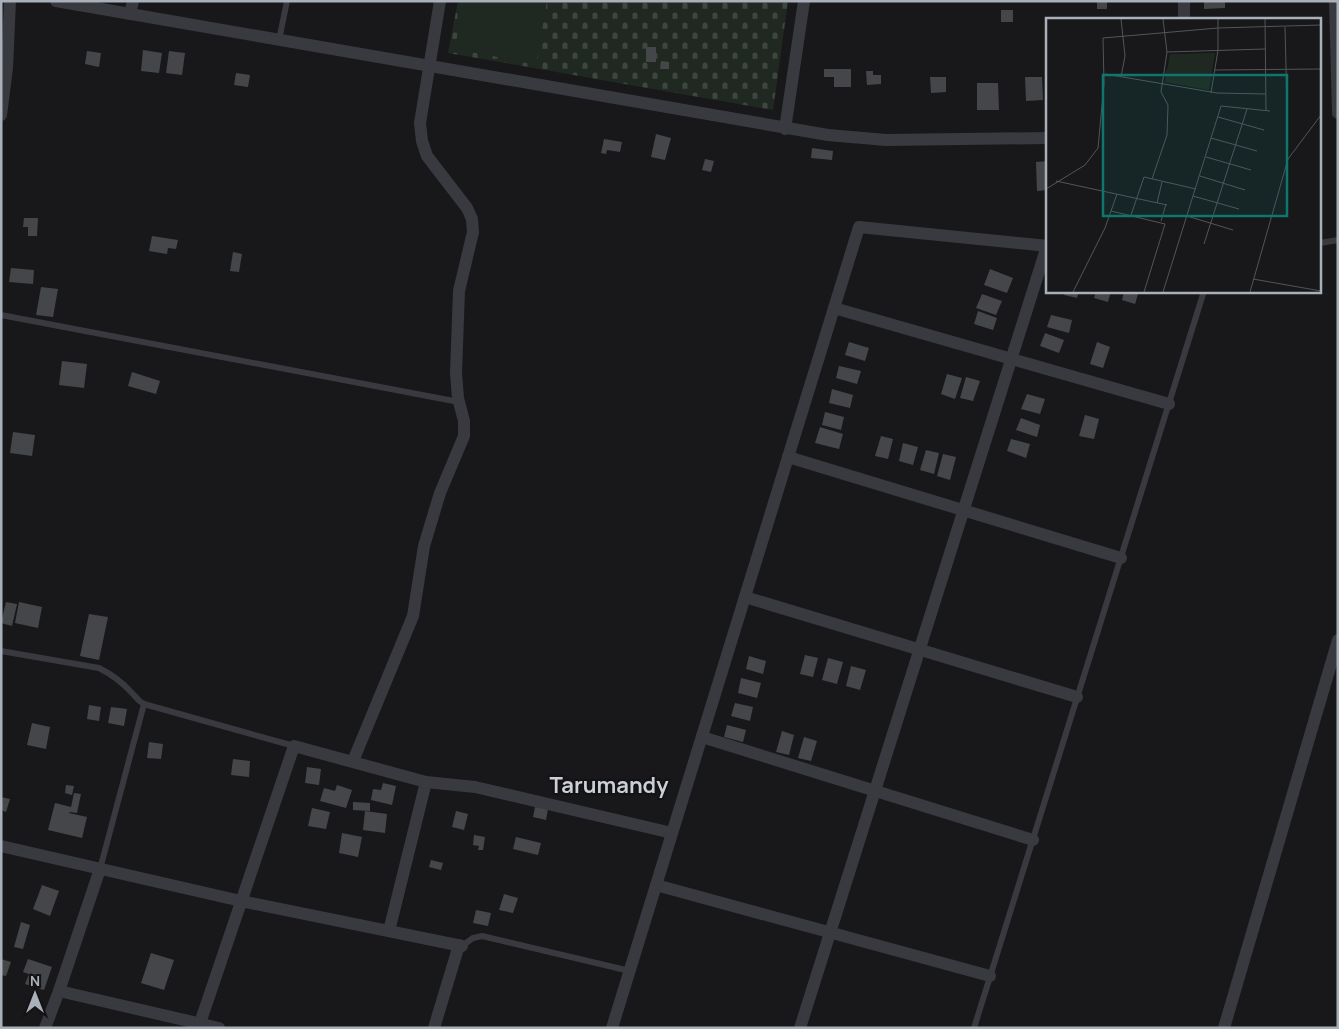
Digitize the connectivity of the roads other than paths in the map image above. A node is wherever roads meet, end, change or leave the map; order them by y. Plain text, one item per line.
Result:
1 (10, 1) edge
2 (56, 1) edge
3 (133, 1) edge
4 (287, 1) edge
5 (440, 1) edge
6 (804, 1) edge
7 (1184, 1) edge
8 (1335, 1) edge
9 (130, 14) junction
10 (1184, 18) edge
11 (279, 40) junction
12 (430, 66) junction
13 (1338, 113) edge
14 (1, 115) edge
15 (785, 129) junction
16 (1046, 138) edge
17 (1338, 240) edge
18 (1322, 243) edge
19 (1046, 246) edge
20 (1046, 249) edge
21 (1204, 292) edge
22 (834, 308) junction
23 (1, 316) edge
24 (1011, 359) junction
25 (459, 402) junction
26 (1169, 404) junction
27 (788, 457) junction
28 (963, 510) junction
29 (1121, 558) junction
30 (745, 597) junction
31 (1338, 640) edge
32 (919, 649) junction
33 (1, 651) edge
34 (1077, 697) junction
35 (144, 704) junction
36 (702, 737) junction
37 (294, 746) junction
38 (354, 761) junction
39 (426, 782) junction
40 (875, 791) junction
41 (672, 833) junction
42 (1033, 840) junction
43 (1, 846) edge
44 (100, 869) junction
45 (656, 885) junction
46 (241, 901) junction
47 (389, 931) junction
48 (830, 932) junction
49 (460, 946) junction
50 (630, 970) junction
51 (990, 976) junction
52 (59, 992) junction
53 (200, 1023) junction
54 (45, 1028) edge
55 (220, 1028) edge
56 (434, 1028) edge
57 (612, 1028) edge
58 (800, 1028) edge
59 (974, 1028) edge
60 (1224, 1028) edge

1 - 14 street
2 - 9 street
3 - 9 street
4 - 11 lane
5 - 12 street
6 - 15 street
7 - 10 street
8 - 13 street
9 - 11 street
11 - 12 street
12 - 15 street
12 - 25 street
15 - 16 street
17 - 18 lane
19 - 22 street
20 - 24 street
21 - 26 lane
22 - 24 street
22 - 27 street
23 - 25 lane
24 - 26 street
24 - 28 street
25 - 38 street
26 - 29 lane
27 - 28 street
27 - 30 street
28 - 29 street
28 - 32 street
29 - 34 lane
30 - 32 street
30 - 36 street
31 - 60 street
32 - 34 street
32 - 40 street
33 - 35 lane
34 - 42 lane
35 - 37 lane
35 - 44 lane
36 - 40 street
36 - 41 street
37 - 38 street
37 - 46 street
38 - 39 street
39 - 41 street
39 - 47 street
40 - 42 street
40 - 48 street
41 - 45 street
42 - 51 lane
43 - 44 street
44 - 46 street
44 - 52 street
45 - 48 street
45 - 50 street
46 - 47 street
46 - 53 street
47 - 49 street
48 - 51 street
48 - 58 street
49 - 50 lane
49 - 56 street
50 - 57 street
51 - 59 lane
52 - 53 street
52 - 54 street
53 - 55 street

